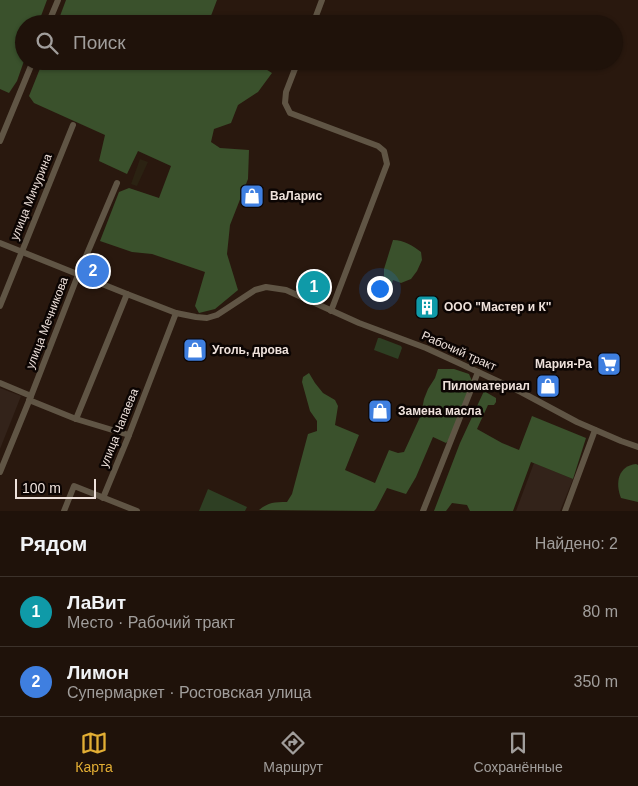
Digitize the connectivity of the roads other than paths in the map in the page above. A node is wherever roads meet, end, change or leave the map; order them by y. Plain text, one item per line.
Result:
1 (58, 0) edge
2 (322, 0) edge
3 (52, 15) edge
4 (316, 15) edge
5 (29, 70) edge
6 (295, 70) edge
7 (73, 125) dead end
8 (0, 141) edge
9 (117, 183) dead end
10 (0, 243) edge
11 (21, 252) junction
12 (78, 274) junction
13 (126, 294) junction
14 (0, 306) edge
15 (332, 311) junction
16 (176, 313) junction
17 (478, 372) junction
18 (0, 383) edge
19 (30, 398) junction
20 (76, 419) junction
21 (595, 430) junction
22 (129, 435) junction
23 (638, 447) edge
24 (0, 472) edge
25 (103, 498) junction
26 (133, 510) edge
27 (64, 511) edge
28 (423, 511) edge
29 (565, 511) edge

1 - 3 street
2 - 4 street
5 - 8 street
6 - 15 street
7 - 11 street, улица Мичурина
9 - 12 street, улица Мечникова
10 - 11 street
11 - 12 street
11 - 14 street, улица Мичурина
12 - 13 street
12 - 19 street, улица Мечникова
13 - 16 street
13 - 20 street
15 - 16 street, Рабочий тракт
15 - 17 street, Рабочий тракт
16 - 22 street, улица Чапаева
17 - 21 street, Рабочий тракт
17 - 28 street
18 - 19 street
19 - 20 street
19 - 24 street, улица Мечникова
20 - 22 street
21 - 23 street, Рабочий тракт
21 - 29 street
22 - 25 street, улица Чапаева
25 - 26 street
25 - 27 street

